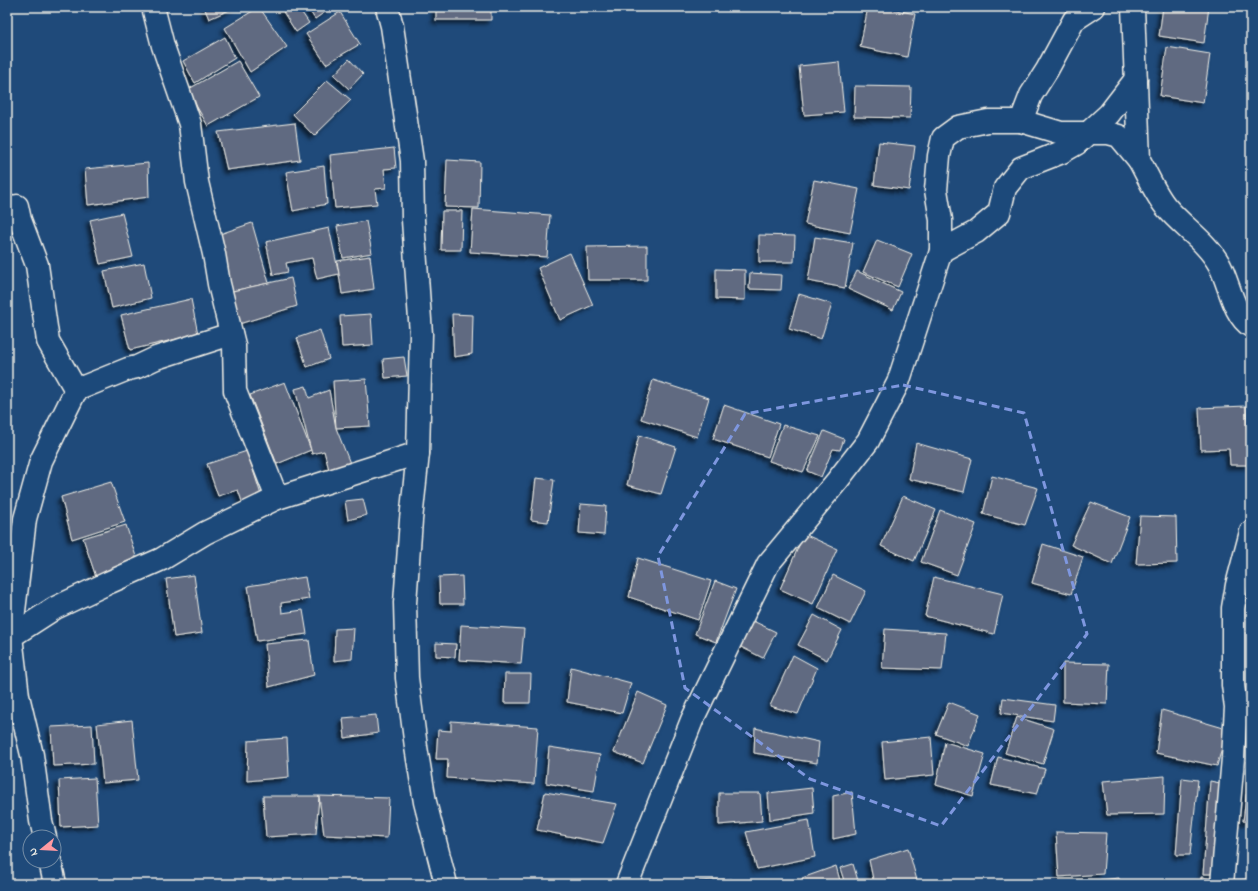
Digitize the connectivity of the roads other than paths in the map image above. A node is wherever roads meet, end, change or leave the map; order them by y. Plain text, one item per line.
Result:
1 (153, 7) edge
2 (387, 7) edge
3 (1094, 7) edge
4 (1133, 7) edge
5 (1136, 79) junction
6 (1021, 121) junction
7 (1089, 133) junction
8 (1140, 160) junction
9 (7, 209) edge
10 (941, 251) junction
11 (1251, 326) edge
12 (231, 334) junction
13 (76, 390) junction
14 (418, 453) junction
15 (277, 498) junction
16 (1251, 532) edge
17 (1251, 629) edge
18 (9, 638) edge
19 (1233, 644) junction
20 (44, 829) edge
21 (52, 869) edge
22 (55, 884) edge
23 (444, 884) edge
24 (626, 884) edge
25 (1222, 884) edge

1 - 12 street
2 - 14 street
3 - 6 street
4 - 5 street
5 - 7 street
5 - 8 street
6 - 7 street
6 - 10 street
7 - 8 street
7 - 10 street
8 - 11 street
9 - 13 street
10 - 24 street
12 - 13 street
12 - 15 street
13 - 18 street
14 - 15 street
14 - 23 street
15 - 18 street
16 - 19 street
17 - 19 street
18 - 20 street
19 - 25 street
21 - 22 street

